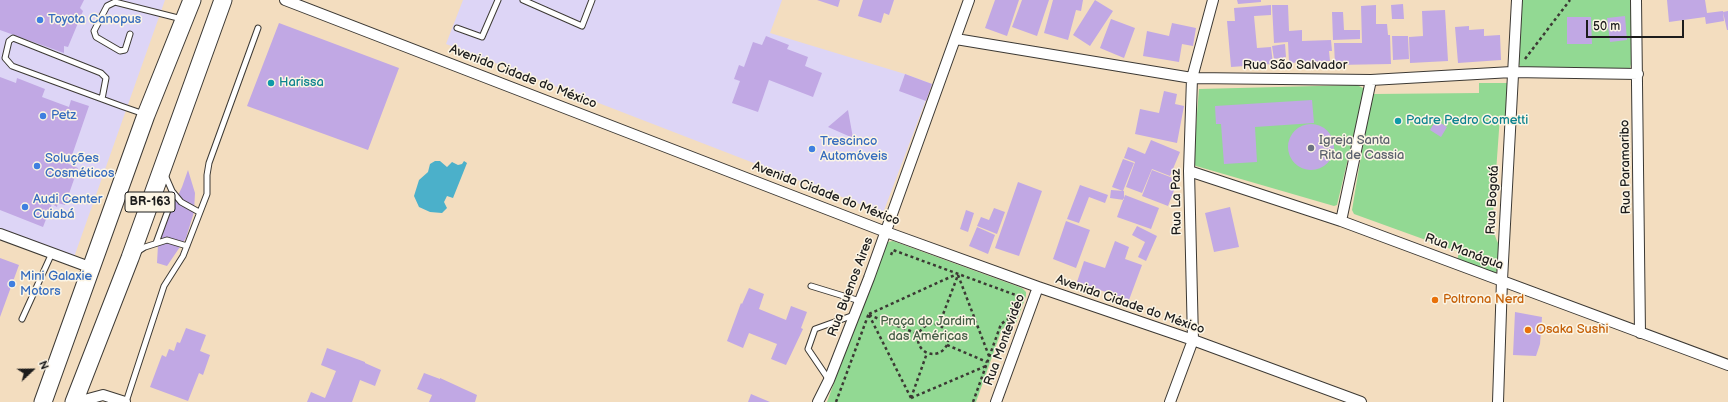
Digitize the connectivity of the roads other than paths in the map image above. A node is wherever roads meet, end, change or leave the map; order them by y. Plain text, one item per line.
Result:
1 (192, 0) edge
2 (223, 0) edge
3 (285, 0) edge
4 (498, 0) edge
5 (523, 0) edge
6 (592, 0) edge
7 (969, 0) edge
8 (1213, 0) edge
9 (1517, 0) edge
10 (1636, 0) edge
11 (185, 20) junction
12 (258, 28) dead end
13 (457, 28) dead end
14 (130, 34) dead end
15 (956, 39) junction
16 (1514, 72) junction
17 (1638, 74) junction
18 (1192, 78) junction
19 (1371, 80) junction
20 (102, 99) junction
21 (146, 115) junction
22 (162, 167) junction
23 (1189, 171) junction
24 (174, 194) junction
25 (200, 212) junction
26 (1341, 221) junction
27 (886, 232) junction
28 (0, 234) edge
29 (156, 243) junction
30 (187, 246) junction
31 (52, 253) junction
32 (130, 258) junction
33 (92, 268) junction
34 (1502, 280) junction
35 (811, 286) dead end
36 (1038, 287) junction
37 (860, 301) junction
38 (854, 315) junction
39 (22, 319) dead end
40 (1640, 333) junction
41 (1193, 340) junction
42 (1728, 365) edge
43 (829, 380) junction
44 (1344, 399) edge
45 (44, 402) edge
46 (76, 402) edge
47 (125, 402) edge
48 (818, 402) edge
49 (996, 402) edge
50 (1170, 402) edge
51 (1361, 402) edge
52 (1498, 402) edge

1 - 11 highway, BR-163
2 - 22 highway, BR-163
3 - 27 street, Avenida Cidade do México
4 - 13 lane
5 - 6 lane
7 - 15 street, Rua Buenos Aires
8 - 18 street, Rua La Paz
9 - 16 street, Rua Bogotá
10 - 17 street, Rua Paramaribo
11 - 14 lane
11 - 21 highway, BR-163
12 - 25 lane
15 - 18 street, Rua São Salvador
15 - 27 street, Rua Buenos Aires
16 - 17 street, Rua São Salvador
16 - 19 street, Rua São Salvador
16 - 34 street, Rua Bogotá
17 - 40 street, Rua Paramaribo
18 - 19 street, Rua São Salvador
18 - 23 street, Rua La Paz
19 - 26 street
20 - 20 lane
20 - 21 lane
21 - 33 highway, BR-163
22 - 24 lane
22 - 32 highway, BR-163
23 - 26 street, Rua Manágua
23 - 41 street, Rua La Paz
24 - 25 lane
24 - 29 lane
25 - 30 lane
26 - 34 street, Rua Manágua
27 - 36 street, Avenida Cidade do México
27 - 37 street, Rua Buenos Aires
28 - 31 street
29 - 30 lane
29 - 32 lane
30 - 47 lane
31 - 33 street
31 - 39 lane
32 - 46 highway, BR-163
33 - 45 highway, BR-163
34 - 40 street, Rua Manágua
34 - 52 street, Rua Bogotá
35 - 37 lane
36 - 41 street, Avenida Cidade do México
36 - 49 street, Rua Montevidéo
37 - 38 street, Rua Buenos Aires
38 - 43 street, Rua Buenos Aires
38 - 43 lane
40 - 42 street, Rua Manágua
41 - 44 street, Avenida Cidade do México
41 - 50 street, Rua La Paz
43 - 48 street, Rua Buenos Aires
44 - 51 street, Avenida Cidade do México
46 - 47 street

